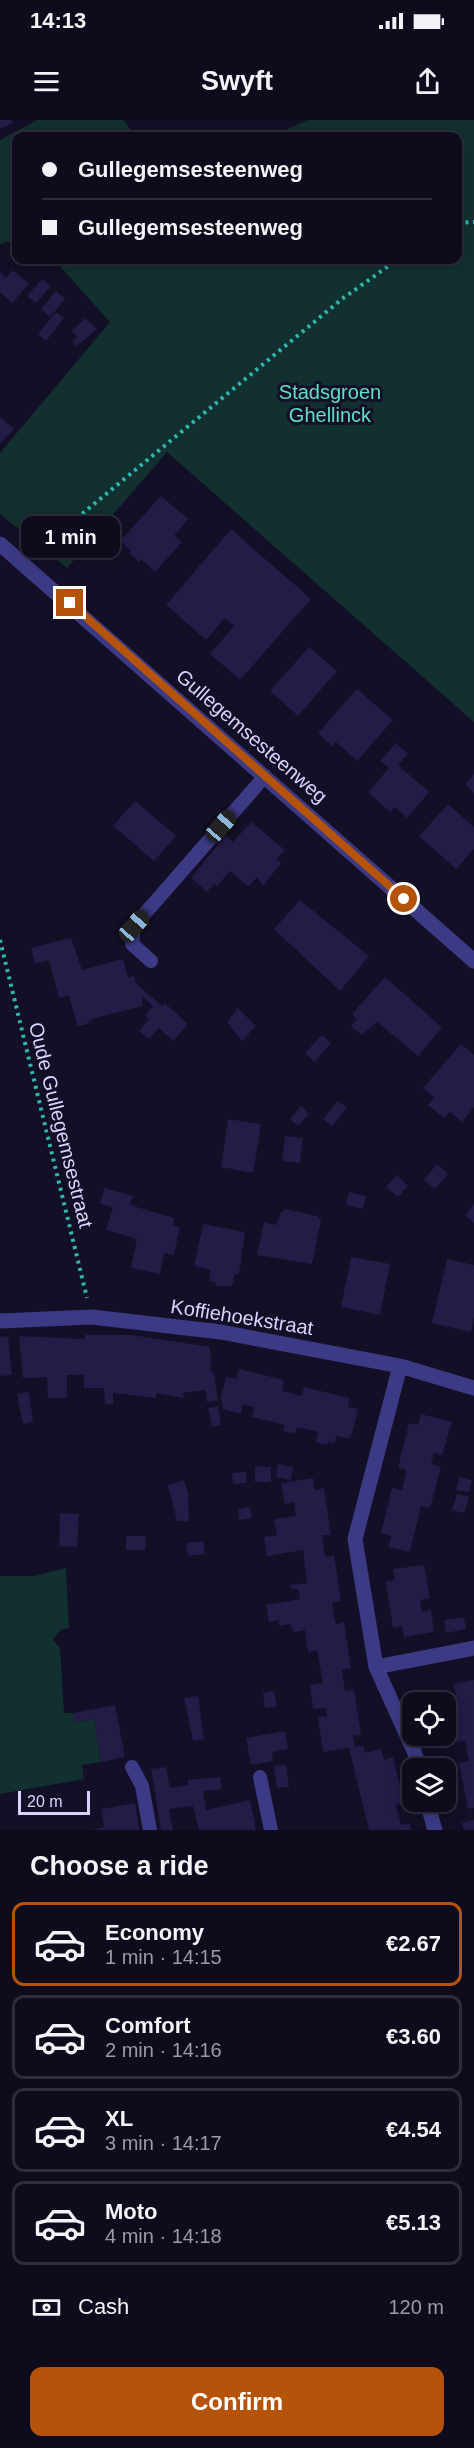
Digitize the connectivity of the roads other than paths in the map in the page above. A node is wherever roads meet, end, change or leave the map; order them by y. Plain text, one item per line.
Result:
1 (0, 544) edge
2 (265, 776) junction
3 (151, 961) dead end
4 (474, 961) edge
5 (0, 1321) edge
6 (400, 1366) junction
7 (474, 1388) edge
8 (474, 1648) edge
9 (376, 1667) junction
10 (416, 1758) edge
11 (132, 1767) dead end
12 (260, 1777) dead end
13 (430, 1812) edge
14 (150, 1830) edge
15 (271, 1830) edge
16 (435, 1830) edge

1 - 2 street, Gullegemsesteenweg
2 - 3 lane
2 - 4 street, Gullegemsesteenweg
5 - 6 street, Koffiehoekstraat
6 - 7 street, Koffiehoekstraat
6 - 9 street
8 - 9 street
9 - 10 street
11 - 14 lane
12 - 15 lane
13 - 16 street

